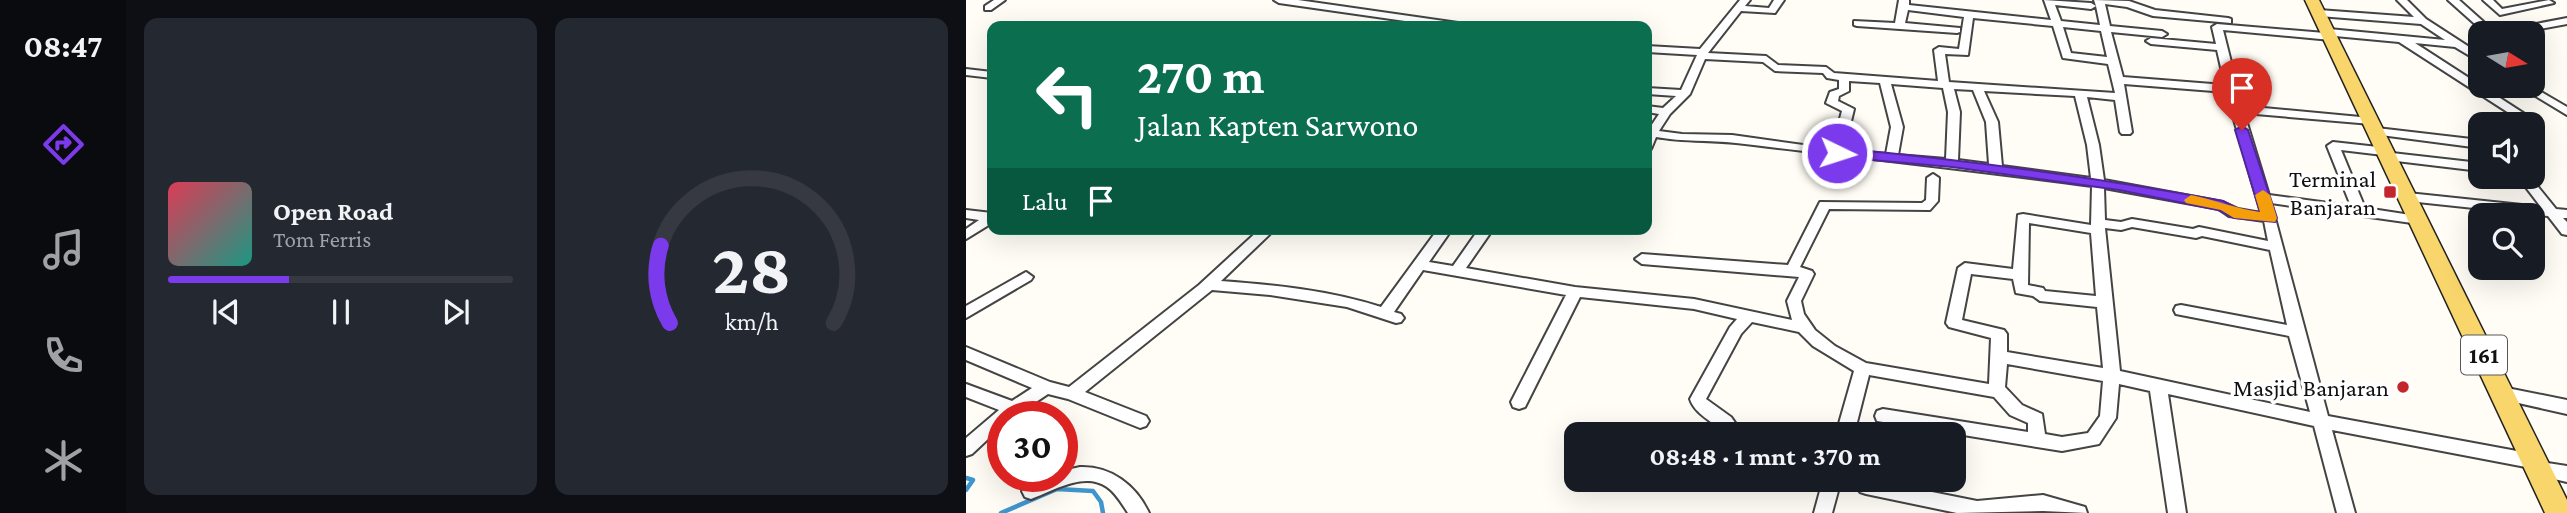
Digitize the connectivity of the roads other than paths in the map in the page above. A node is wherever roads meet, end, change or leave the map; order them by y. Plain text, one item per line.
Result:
1 (1000, 0) edge
2 (1279, 0) edge
3 (1779, 0) edge
4 (2402, 0) edge
5 (2453, 0) edge
6 (2488, 0) edge
7 (2050, 1) edge
8 (2548, 1) edge
9 (2096, 2) edge
10 (1904, 3) edge
11 (2528, 3) edge
12 (1742, 4) edge
13 (2316, 6) edge
14 (988, 8) dead end
15 (2500, 12) junction
16 (1969, 15) junction
17 (2486, 15) dead end
18 (1406, 21) edge
19 (2423, 21) junction
20 (2477, 21) edge
21 (2567, 21) edge
22 (1857, 23) dead end
23 (2055, 23) junction
24 (2545, 25) edge
25 (1899, 26) junction
26 (2239, 26) junction
27 (2106, 28) junction
28 (1957, 30) dead end
29 (2162, 34) dead end
30 (2330, 35) junction
31 (2126, 38) dead end
32 (2406, 42) junction
33 (2457, 46) junction
34 (2221, 48) junction
35 (1652, 49) edge
36 (2468, 52) edge
37 (1702, 54) junction
38 (2113, 61) junction
39 (966, 72) edge
40 (987, 74) edge
41 (1844, 77) junction
42 (1884, 79) junction
43 (2118, 80) junction
44 (1946, 85) junction
45 (1977, 86) junction
46 (2231, 89) junction
47 (1652, 91) edge
48 (1684, 93) junction
49 (2080, 93) junction
50 (2120, 97) junction
51 (2545, 98) edge
52 (2564, 108) edge
53 (2237, 109) junction
54 (1652, 110) edge
55 (1666, 112) junction
56 (2514, 112) edge
57 (2374, 126) junction
58 (1652, 130) edge
59 (1652, 131) edge
60 (2126, 132) dead end
61 (2468, 142) edge
62 (1837, 153) junction
63 (2387, 154) junction
64 (1891, 157) junction
65 (1952, 163) junction
66 (2468, 165) edge
67 (1996, 169) junction
68 (1933, 178) dead end
69 (2098, 184) junction
70 (2533, 189) edge
71 (2408, 197) junction
72 (2264, 198) junction
73 (2360, 212) junction
74 (2552, 213) junction
75 (966, 214) edge
76 (2567, 214) edge
77 (987, 216) edge
78 (2269, 218) junction
79 (987, 220) edge
80 (2419, 220) junction
81 (2098, 227) junction
82 (2567, 231) edge
83 (966, 235) edge
84 (1262, 235) edge
85 (1441, 235) edge
86 (1479, 235) edge
87 (2276, 247) junction
88 (1642, 259) dead end
89 (1419, 265) junction
90 (1458, 270) junction
91 (1791, 270) junction
92 (2020, 275) junction
93 (1026, 277) dead end
94 (1208, 285) junction
95 (1575, 292) junction
96 (2103, 302) junction
97 (2180, 310) dead end
98 (966, 313) edge
99 (1748, 316) junction
100 (1801, 327) junction
101 (2296, 332) junction
102 (966, 353) edge
103 (1998, 357) junction
104 (1863, 368) junction
105 (2112, 376) junction
106 (2158, 386) junction
107 (1046, 387) junction
108 (1997, 389) junction
109 (966, 390) edge
110 (2502, 393) junction
111 (1072, 394) junction
112 (995, 401) edge
113 (1024, 401) edge
114 (1519, 402) dead end
115 (2567, 407) edge
116 (1883, 416) dead end
117 (1140, 421) dead end
118 (2320, 421) junction
119 (1725, 422) edge
120 (1848, 422) edge
121 (987, 431) edge
122 (2037, 440) junction
123 (966, 449) edge
124 (2536, 465) junction
125 (1078, 474) edge
126 (2567, 474) edge
127 (1829, 492) edge
128 (1895, 492) edge
129 (1140, 513) edge
130 (1823, 513) edge
131 (2078, 513) edge
132 (2177, 513) edge
133 (2347, 513) edge
134 (2559, 513) edge

1 - 14 street
2 - 18 street
3 - 12 street
4 - 19 street
5 - 20 street
6 - 15 street
7 - 9 street
7 - 23 street
8 - 11 street
8 - 21 street
9 - 26 street
9 - 27 street
10 - 16 street
10 - 25 street
11 - 15 street
12 - 37 street
13 - 19 street
13 - 30 main road, 161
15 - 17 street
16 - 23 street
16 - 44 street
19 - 33 street
21 - 24 street
22 - 25 street
23 - 27 street
23 - 38 street
25 - 28 street
26 - 30 street
26 - 34 street
27 - 29 street
27 - 38 street
30 - 32 street
30 - 57 main road, 161
31 - 34 street
32 - 33 street
32 - 56 street
33 - 36 street
34 - 46 street
35 - 37 street
37 - 41 street
37 - 48 street
38 - 43 street
39 - 40 street
41 - 42 street
41 - 62 street
42 - 44 street
42 - 64 street
43 - 46 street
43 - 50 street
44 - 45 street
44 - 65 street
45 - 49 street
45 - 67 street
46 - 53 street
47 - 48 street
48 - 55 street
49 - 50 street
49 - 69 street
50 - 60 street
51 - 52 street
53 - 57 street
53 - 72 street
54 - 55 street
55 - 58 street
57 - 61 street
57 - 63 main road, 161
59 - 62 street
62 - 64 street
63 - 66 street
63 - 71 main road, 161
63 - 73 street
64 - 65 street
65 - 67 street
67 - 69 street
68 - 91 street
69 - 78 street
69 - 81 street
70 - 74 street
71 - 74 street
71 - 80 main road, 161
72 - 73 street
72 - 78 street
73 - 80 street
74 - 76 street
74 - 82 street
75 - 77 street
78 - 87 street
79 - 83 street
80 - 110 main road, 161
81 - 87 street
81 - 92 street
81 - 96 street
84 - 94 street
85 - 89 street
86 - 90 street
87 - 101 street
88 - 91 street
89 - 90 street
89 - 94 street
90 - 95 street
91 - 100 street
92 - 96 street
92 - 103 street
93 - 98 street
94 - 111 street
95 - 99 street
95 - 114 street
96 - 105 street
97 - 101 street
99 - 100 street
99 - 119 street
100 - 104 street
101 - 118 street
102 - 107 street
103 - 105 street
103 - 108 street
104 - 108 street
104 - 120 street
105 - 106 street
105 - 122 street
106 - 118 street
106 - 132 street
107 - 111 street
107 - 113 street
108 - 122 street
109 - 112 street
110 - 115 street
110 - 124 main road, 161
111 - 117 street
116 - 122 street
118 - 124 street
118 - 133 street
121 - 123 street
124 - 126 street
124 - 134 main road, 161
125 - 129 street
127 - 130 street
128 - 131 street

